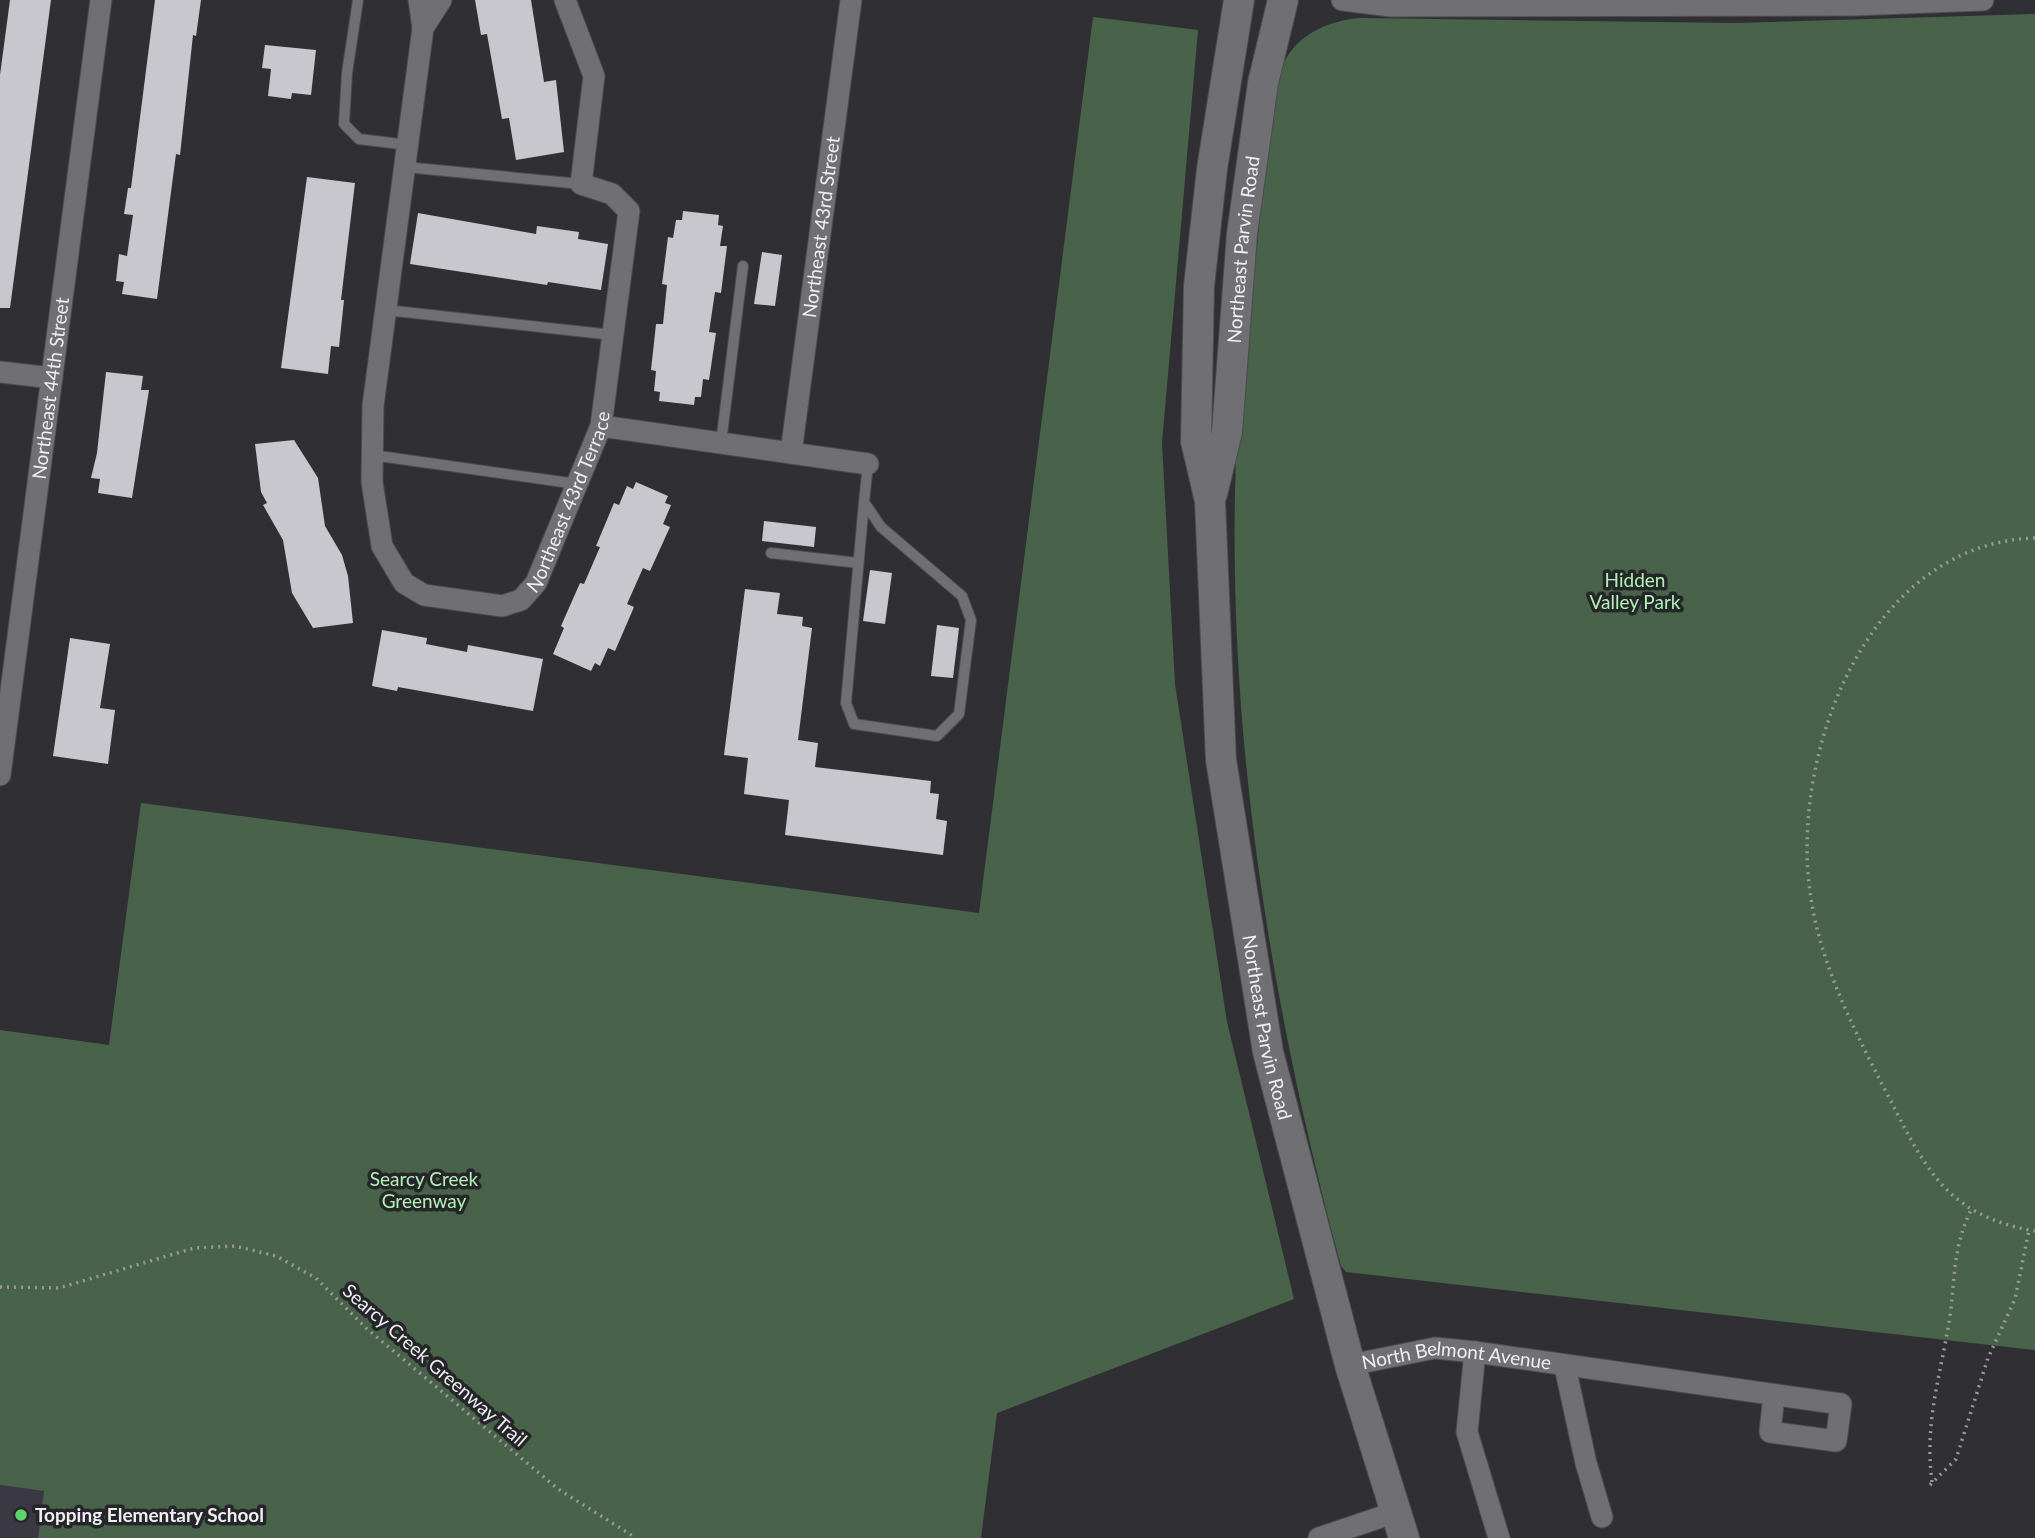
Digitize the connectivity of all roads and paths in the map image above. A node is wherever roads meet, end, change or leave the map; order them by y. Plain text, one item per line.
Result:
1 (102, 0) edge
2 (358, 0) edge
3 (419, 0) edge
4 (441, 0) edge
5 (565, 0) edge
6 (851, 0) edge
7 (1239, 0) edge
8 (1283, 0) edge
9 (1342, 0) edge
10 (1983, 0) edge
11 (1865, 2) edge
12 (1837, 3) edge
13 (423, 28) junction
14 (408, 145) junction
15 (405, 167) junction
16 (581, 184) junction
17 (743, 266) dead end
18 (386, 310) junction
19 (613, 335) junction
20 (0, 372) edge
21 (52, 378) junction
22 (601, 426) junction
23 (721, 443) junction
24 (791, 453) junction
25 (372, 455) junction
26 (868, 464) joint
27 (577, 484) junction
28 (1210, 501) junction
29 (864, 502) junction
30 (2035, 538) edge
31 (771, 553) dead end
32 (858, 563) junction
33 (0, 775) edge
34 (1971, 1210) junction
35 (2032, 1230) edge
36 (0, 1287) edge
37 (1475, 1352) junction
38 (1350, 1365) junction
39 (1565, 1367) junction
40 (1774, 1395) dead end
41 (1602, 1517) dead end
42 (1400, 1525) edge
43 (636, 1538) edge
44 (1319, 1538) edge
45 (1500, 1538) edge

1 - 21 street, Northeast 44th Street
2 - 14 lane
3 - 13 street, Northeast 43rd Terrace
4 - 13 street, Northeast 43rd Terrace
5 - 16 street
6 - 24 street, Northeast 43rd Street
7 - 28 main road, Northeast Parvin Road
8 - 28 main road, Northeast Parvin Road
9 - 12 street
10 - 11 street
11 - 12 street
13 - 14 street, Northeast 43rd Terrace
14 - 15 street, Northeast 43rd Terrace
15 - 16 lane
15 - 18 street, Northeast 43rd Terrace
16 - 19 street, Northeast 43rd Terrace
17 - 23 lane
18 - 19 lane
18 - 25 street, Northeast 43rd Terrace
19 - 22 street, Northeast 43rd Terrace
20 - 21 street
21 - 33 street, Northeast 44th Street
22 - 23 street
22 - 27 street, Northeast 43rd Terrace
23 - 24 street
24 - 26 street
25 - 27 lane
25 - 27 street, Northeast 43rd Terrace
26 - 29 lane
28 - 38 main road, Northeast Parvin Road
29 - 32 lane
29 - 32 lane
30 - 34 path
31 - 32 lane
34 - 35 path
34 - 35 path
36 - 43 path, Searcy Creek Greenway Trail
37 - 38 street, North Belmont Avenue
37 - 39 street, North Belmont Avenue
37 - 45 street
38 - 42 main road, Northeast Parvin Road
39 - 40 street, North Belmont Avenue
39 - 41 street, North Belmont Avenue
42 - 44 street

